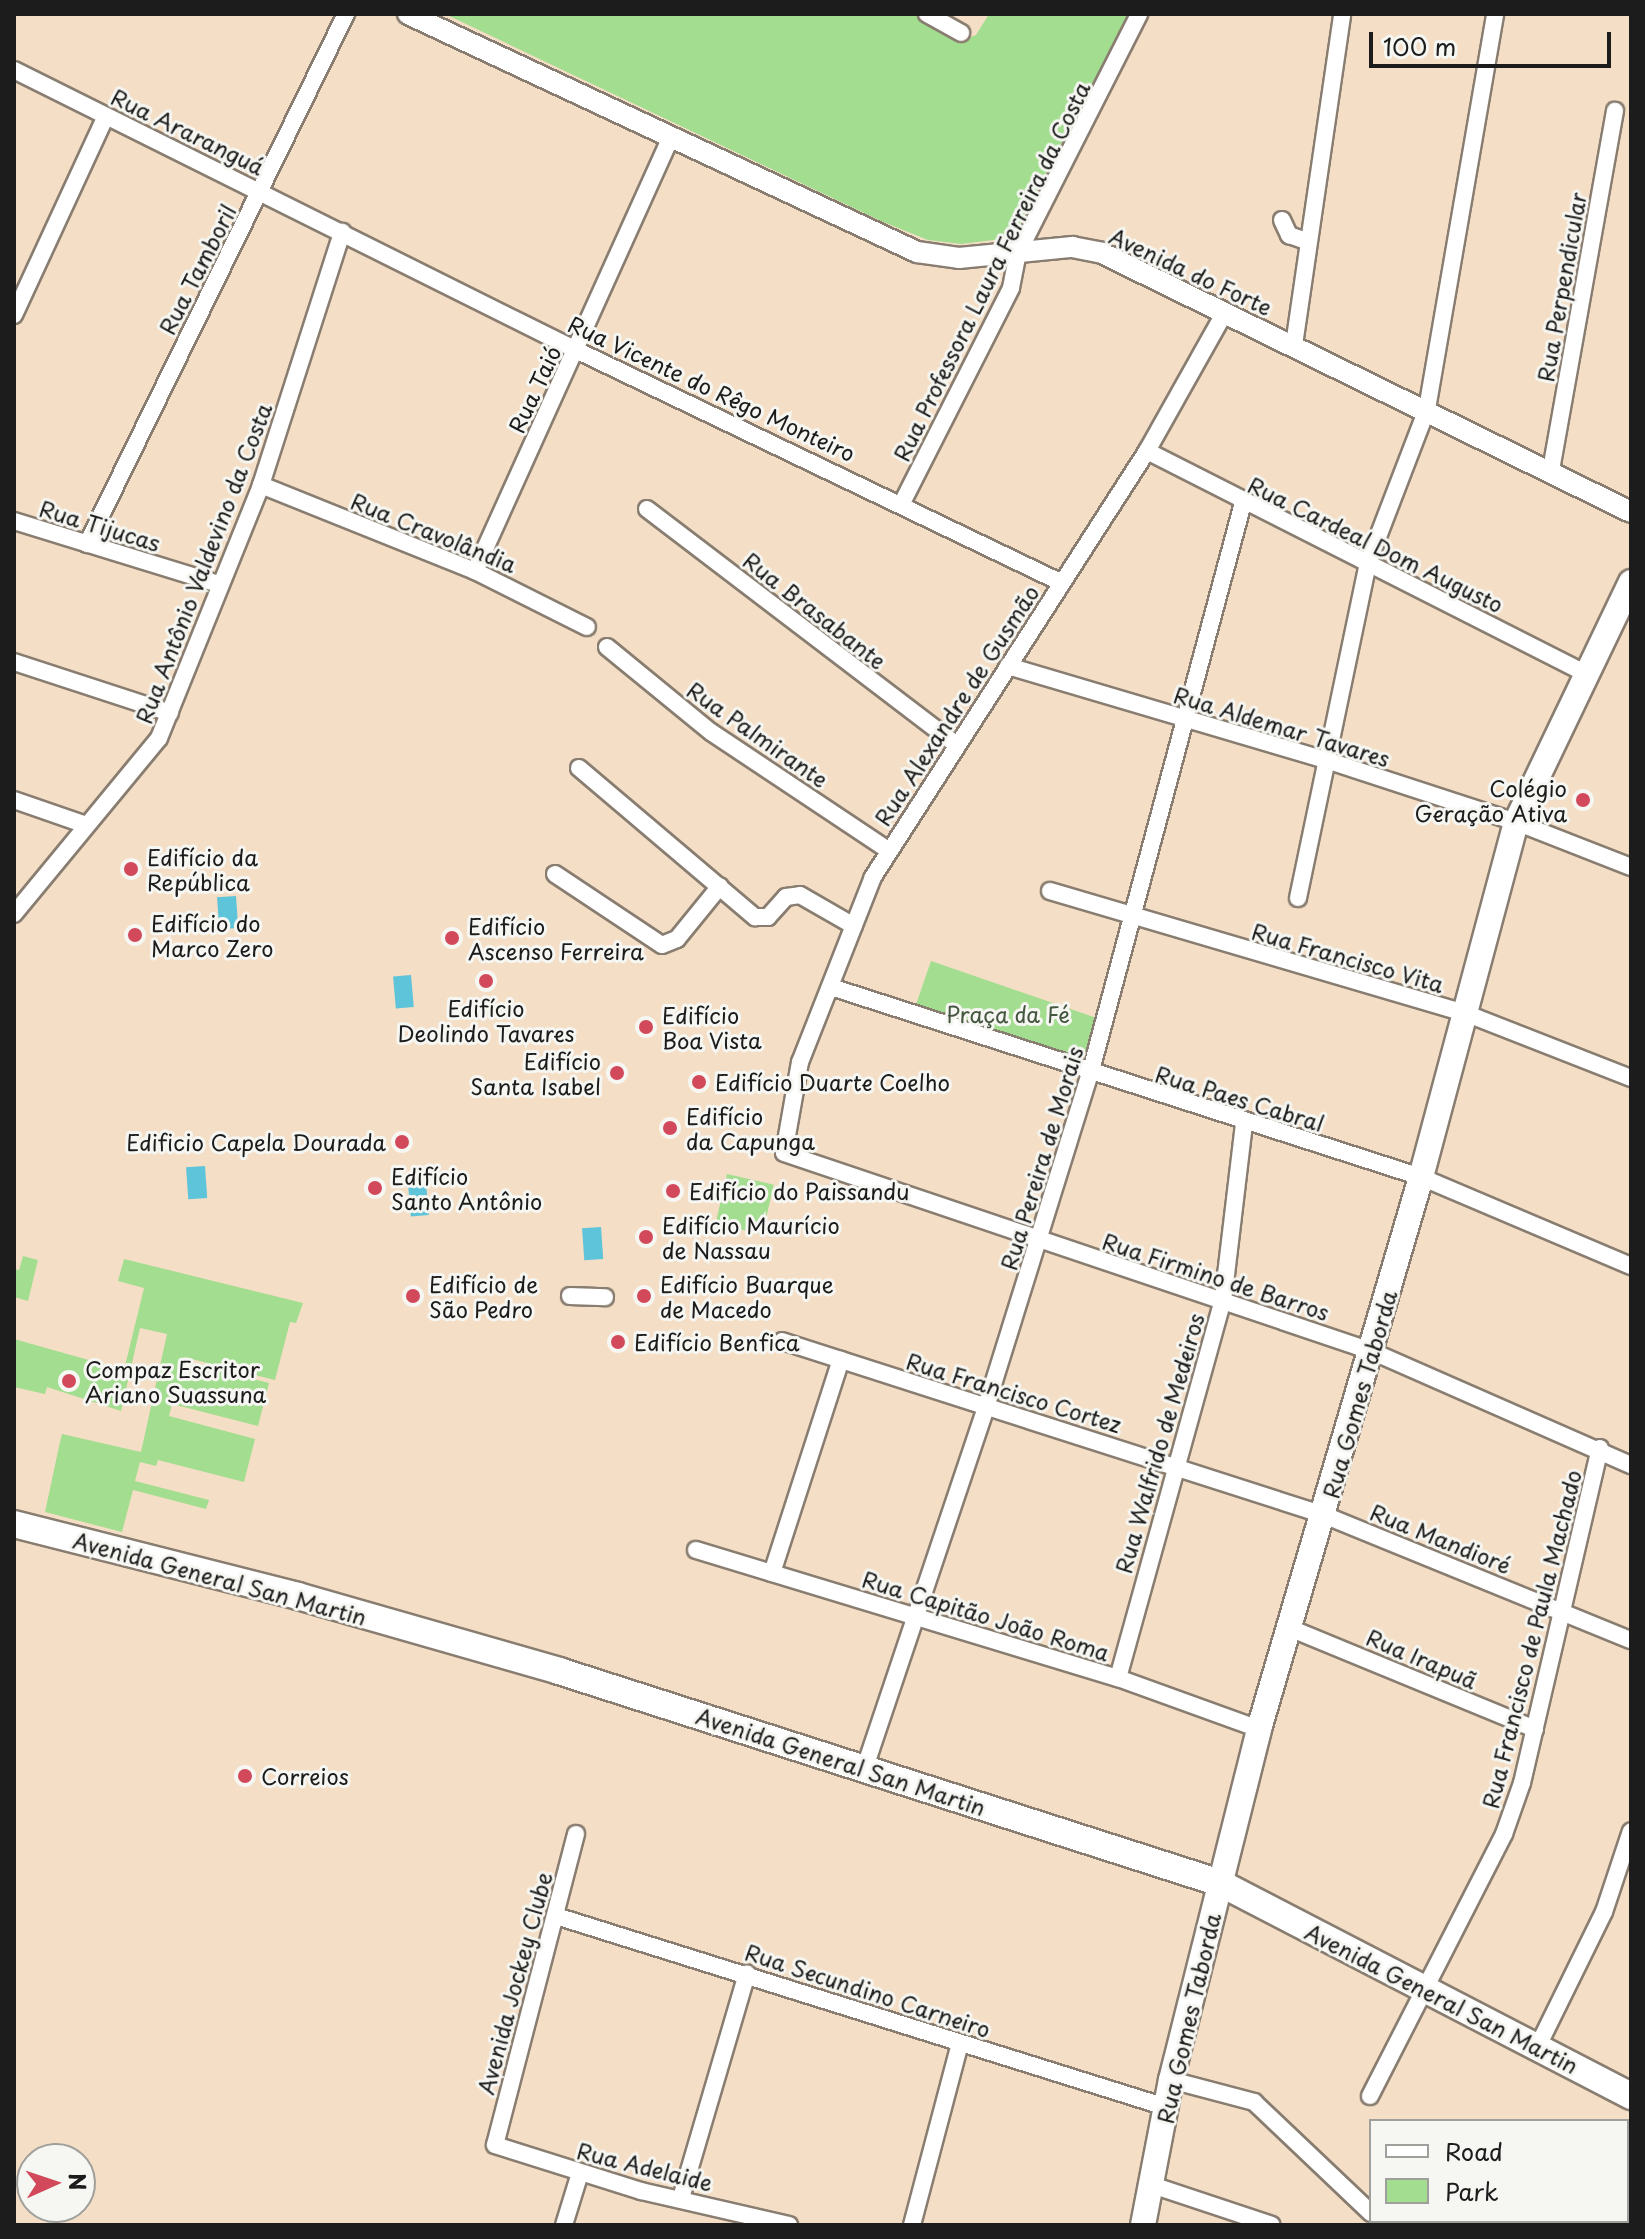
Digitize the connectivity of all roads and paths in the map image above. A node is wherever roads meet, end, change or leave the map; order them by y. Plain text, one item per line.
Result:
1 (346, 14) edge
2 (408, 14) edge
3 (927, 14) edge
4 (1139, 14) edge
5 (1342, 14) edge
6 (1495, 14) edge
7 (961, 33) dead end
8 (14, 70) edge
9 (1615, 111) dead end
10 (106, 116) junction
11 (671, 137) junction
12 (262, 192) junction
13 (1282, 220) dead end
14 (342, 232) junction
15 (1306, 241) junction
16 (1018, 253) junction
17 (1225, 312) junction
18 (14, 315) edge
19 (1294, 345) junction
20 (576, 350) junction
21 (1427, 409) junction
22 (1147, 451) junction
23 (1551, 470) junction
24 (261, 485) junction
25 (902, 503) junction
26 (1243, 503) junction
27 (647, 509) dead end
28 (1631, 512) edge
29 (14, 521) edge
30 (87, 544) junction
31 (1368, 563) junction
32 (475, 571) junction
33 (1631, 582) edge
34 (1062, 583) junction
35 (219, 584) junction
36 (587, 627) dead end
37 (607, 647) dead end
38 (14, 662) edge
39 (1008, 666) junction
40 (1586, 674) junction
41 (170, 713) junction
42 (1184, 719) junction
43 (957, 745) junction
44 (1329, 761) junction
45 (579, 768) dead end
46 (14, 800) edge
47 (1516, 822) junction
48 (86, 825) junction
49 (888, 850) junction
50 (1631, 867) edge
51 (555, 874) dead end
52 (720, 886) junction
53 (1050, 891) dead end
54 (1298, 898) dead end
55 (14, 914) edge
56 (1134, 920) junction
57 (854, 926) junction
58 (831, 987) junction
59 (1465, 1013) junction
60 (1090, 1074) junction
61 (1631, 1078) edge
62 (1244, 1123) junction
63 (782, 1148) joint
64 (1421, 1177) junction
65 (1039, 1242) junction
66 (1631, 1266) edge
67 (570, 1296) dead end
68 (605, 1297) dead end
69 (1223, 1300) junction
70 (782, 1341) dead end
71 (1371, 1351) junction
72 (841, 1360) junction
73 (986, 1407) junction
74 (1600, 1448) junction
75 (1175, 1465) junction
76 (1631, 1465) edge
77 (1324, 1515) junction
78 (14, 1524) edge
79 (696, 1550) dead end
80 (772, 1573) junction
81 (1560, 1609) junction
82 (916, 1617) junction
83 (1292, 1629) junction
84 (1631, 1640) edge
85 (1118, 1678) junction
86 (1259, 1729) junction
87 (1535, 1729) junction
88 (864, 1770) junction
89 (1631, 1831) edge
90 (576, 1834) dead end
91 (1220, 1883) junction
92 (556, 1916) junction
93 (747, 1974) junction
94 (1425, 1990) junction
95 (960, 2043) junction
96 (1537, 2048) junction
97 (1171, 2080) junction
98 (1370, 2096) dead end
99 (1631, 2096) edge
100 (1166, 2107) junction
101 (494, 2143) joint
102 (580, 2173) junction
103 (1152, 2185) junction
104 (681, 2198) junction
105 (1369, 2211) edge
106 (760, 2221) edge
107 (564, 2225) edge
108 (789, 2225) edge
109 (912, 2225) edge
110 (1143, 2225) edge
111 (1272, 2225) edge

1 - 12 street, Rua Tamboril
2 - 11 street, Avenida do Forte
3 - 7 street
4 - 16 street, Rua Professora Laura Ferreira da Costa
5 - 15 street
6 - 21 street
8 - 10 street, Rua Araranguá
9 - 23 street, Rua Perpendicular
10 - 12 street, Rua Araranguá
10 - 18 street
11 - 16 street, Avenida do Forte
11 - 20 street, Rua Taió
12 - 14 street, Rua Araranguá
12 - 30 street, Rua Tamboril
13 - 15 street
14 - 20 street, Rua Vicente do Rêgo Monteiro
14 - 24 street, Rua Antônio Valdevino da Costa
15 - 19 street
16 - 17 street, Avenida do Forte
16 - 25 street, Rua Professora Laura Ferreira da Costa
17 - 19 street, Avenida do Forte
17 - 22 street, Rua Alexandre de Gusmão
19 - 21 street, Avenida do Forte
20 - 25 street, Rua Vicente do Rêgo Monteiro
20 - 32 street, Rua Taió
21 - 23 street, Avenida do Forte
21 - 31 street
22 - 26 street, Rua Cardeal Dom Augusto
22 - 34 street, Rua Alexandre de Gusmão
23 - 28 street, Avenida do Forte
24 - 32 street, Rua Cravolândia
24 - 35 street, Rua Antônio Valdevino da Costa
25 - 34 street, Rua Vicente do Rêgo Monteiro
26 - 31 street, Rua Cardeal Dom Augusto
26 - 42 street, Rua Pereira de Morais
27 - 43 street, Rua Brasabante
29 - 30 street, Rua Tijucas
30 - 35 street, Rua Tijucas
31 - 40 street, Rua Cardeal Dom Augusto
31 - 44 street
32 - 36 street, Rua Cravolândia
33 - 40 main road, Rua Gomes Taborda
34 - 39 street, Rua Alexandre de Gusmão
35 - 41 street, Rua Antônio Valdevino da Costa
37 - 49 street, Rua Palmirante
38 - 41 street
39 - 42 street, Rua Aldemar Tavares
39 - 43 street, Rua Alexandre de Gusmão
40 - 47 main road, Rua Gomes Taborda
41 - 48 street, Rua Antônio Valdevino da Costa
42 - 44 street, Rua Aldemar Tavares
42 - 56 street, Rua Pereira de Morais
43 - 49 street, Rua Alexandre de Gusmão
44 - 47 street, Rua Aldemar Tavares
44 - 54 street
45 - 52 street
46 - 48 street
47 - 50 street, Rua Aldemar Tavares
47 - 59 main road, Rua Gomes Taborda
48 - 55 street, Rua Antônio Valdevino da Costa
49 - 57 street, Rua Alexandre de Gusmão
51 - 52 street
52 - 57 street
53 - 56 street, Rua Francisco Vita
56 - 59 street, Rua Francisco Vita
56 - 60 street, Rua Pereira de Morais
57 - 58 street, Rua Alexandre de Gusmão
58 - 60 street, Rua Paes Cabral
58 - 63 street, Rua Alexandre de Gusmão
59 - 61 street, Rua Francisco Vita
59 - 64 main road, Rua Gomes Taborda
60 - 62 street, Rua Paes Cabral
60 - 65 street, Rua Pereira de Morais
62 - 64 street, Rua Paes Cabral
62 - 69 street, Rua Walfrido de Medeiros
63 - 65 street, Rua Firmino de Barros
64 - 66 street, Rua Paes Cabral
64 - 71 main road, Rua Gomes Taborda
65 - 69 street, Rua Firmino de Barros
65 - 73 street, Rua Pereira de Morais
67 - 68 street
69 - 71 street, Rua Firmino de Barros
69 - 75 street, Rua Walfrido de Medeiros
70 - 72 street, Rua Francisco Cortez
71 - 74 street, Rua Firmino de Barros
71 - 77 main road, Rua Gomes Taborda
72 - 73 street, Rua Francisco Cortez
72 - 80 street
73 - 75 street, Rua Francisco Cortez
73 - 82 street, Rua Pereira de Morais
74 - 76 street, Rua Firmino de Barros
74 - 81 street, Rua Francisco de Paula Machado
75 - 77 street, Rua Francisco Cortez
75 - 85 street, Rua Walfrido de Medeiros
77 - 81 street, Rua Mandioré
77 - 83 main road, Rua Gomes Taborda
78 - 88 main road, Avenida General San Martin
79 - 80 street, Rua Capitão João Roma
80 - 82 street, Rua Capitão João Roma
81 - 84 street, Rua Mandioré
81 - 87 street, Rua Francisco de Paula Machado
82 - 85 street, Rua Capitão João Roma
82 - 88 street, Rua Pereira de Morais
83 - 86 main road, Rua Gomes Taborda
83 - 87 street, Rua Irapuã
85 - 86 street, Rua Capitão João Roma
86 - 91 main road, Rua Gomes Taborda
87 - 94 street, Rua Francisco de Paula Machado
88 - 91 main road, Avenida General San Martin
89 - 96 street
90 - 92 street, Avenida Jockey Clube
91 - 94 main road, Avenida General San Martin
91 - 97 main road, Rua Gomes Taborda
92 - 93 street, Rua Secundino Carneiro
92 - 101 street, Avenida Jockey Clube
93 - 95 street, Rua Secundino Carneiro
93 - 104 street
94 - 96 main road, Avenida General San Martin
94 - 98 street, Rua Francisco de Paula Machado
95 - 100 street, Rua Secundino Carneiro
95 - 109 street
96 - 99 main road, Avenida General San Martin
97 - 100 main road, Rua Gomes Taborda
97 - 105 street
100 - 103 main road, Rua Gomes Taborda
101 - 102 street, Rua Adelaide
102 - 104 street, Rua Adelaide
102 - 107 street
103 - 110 main road, Rua Gomes Taborda
103 - 111 street
104 - 106 street, Rua Adelaide
106 - 108 street, Rua Adelaide

